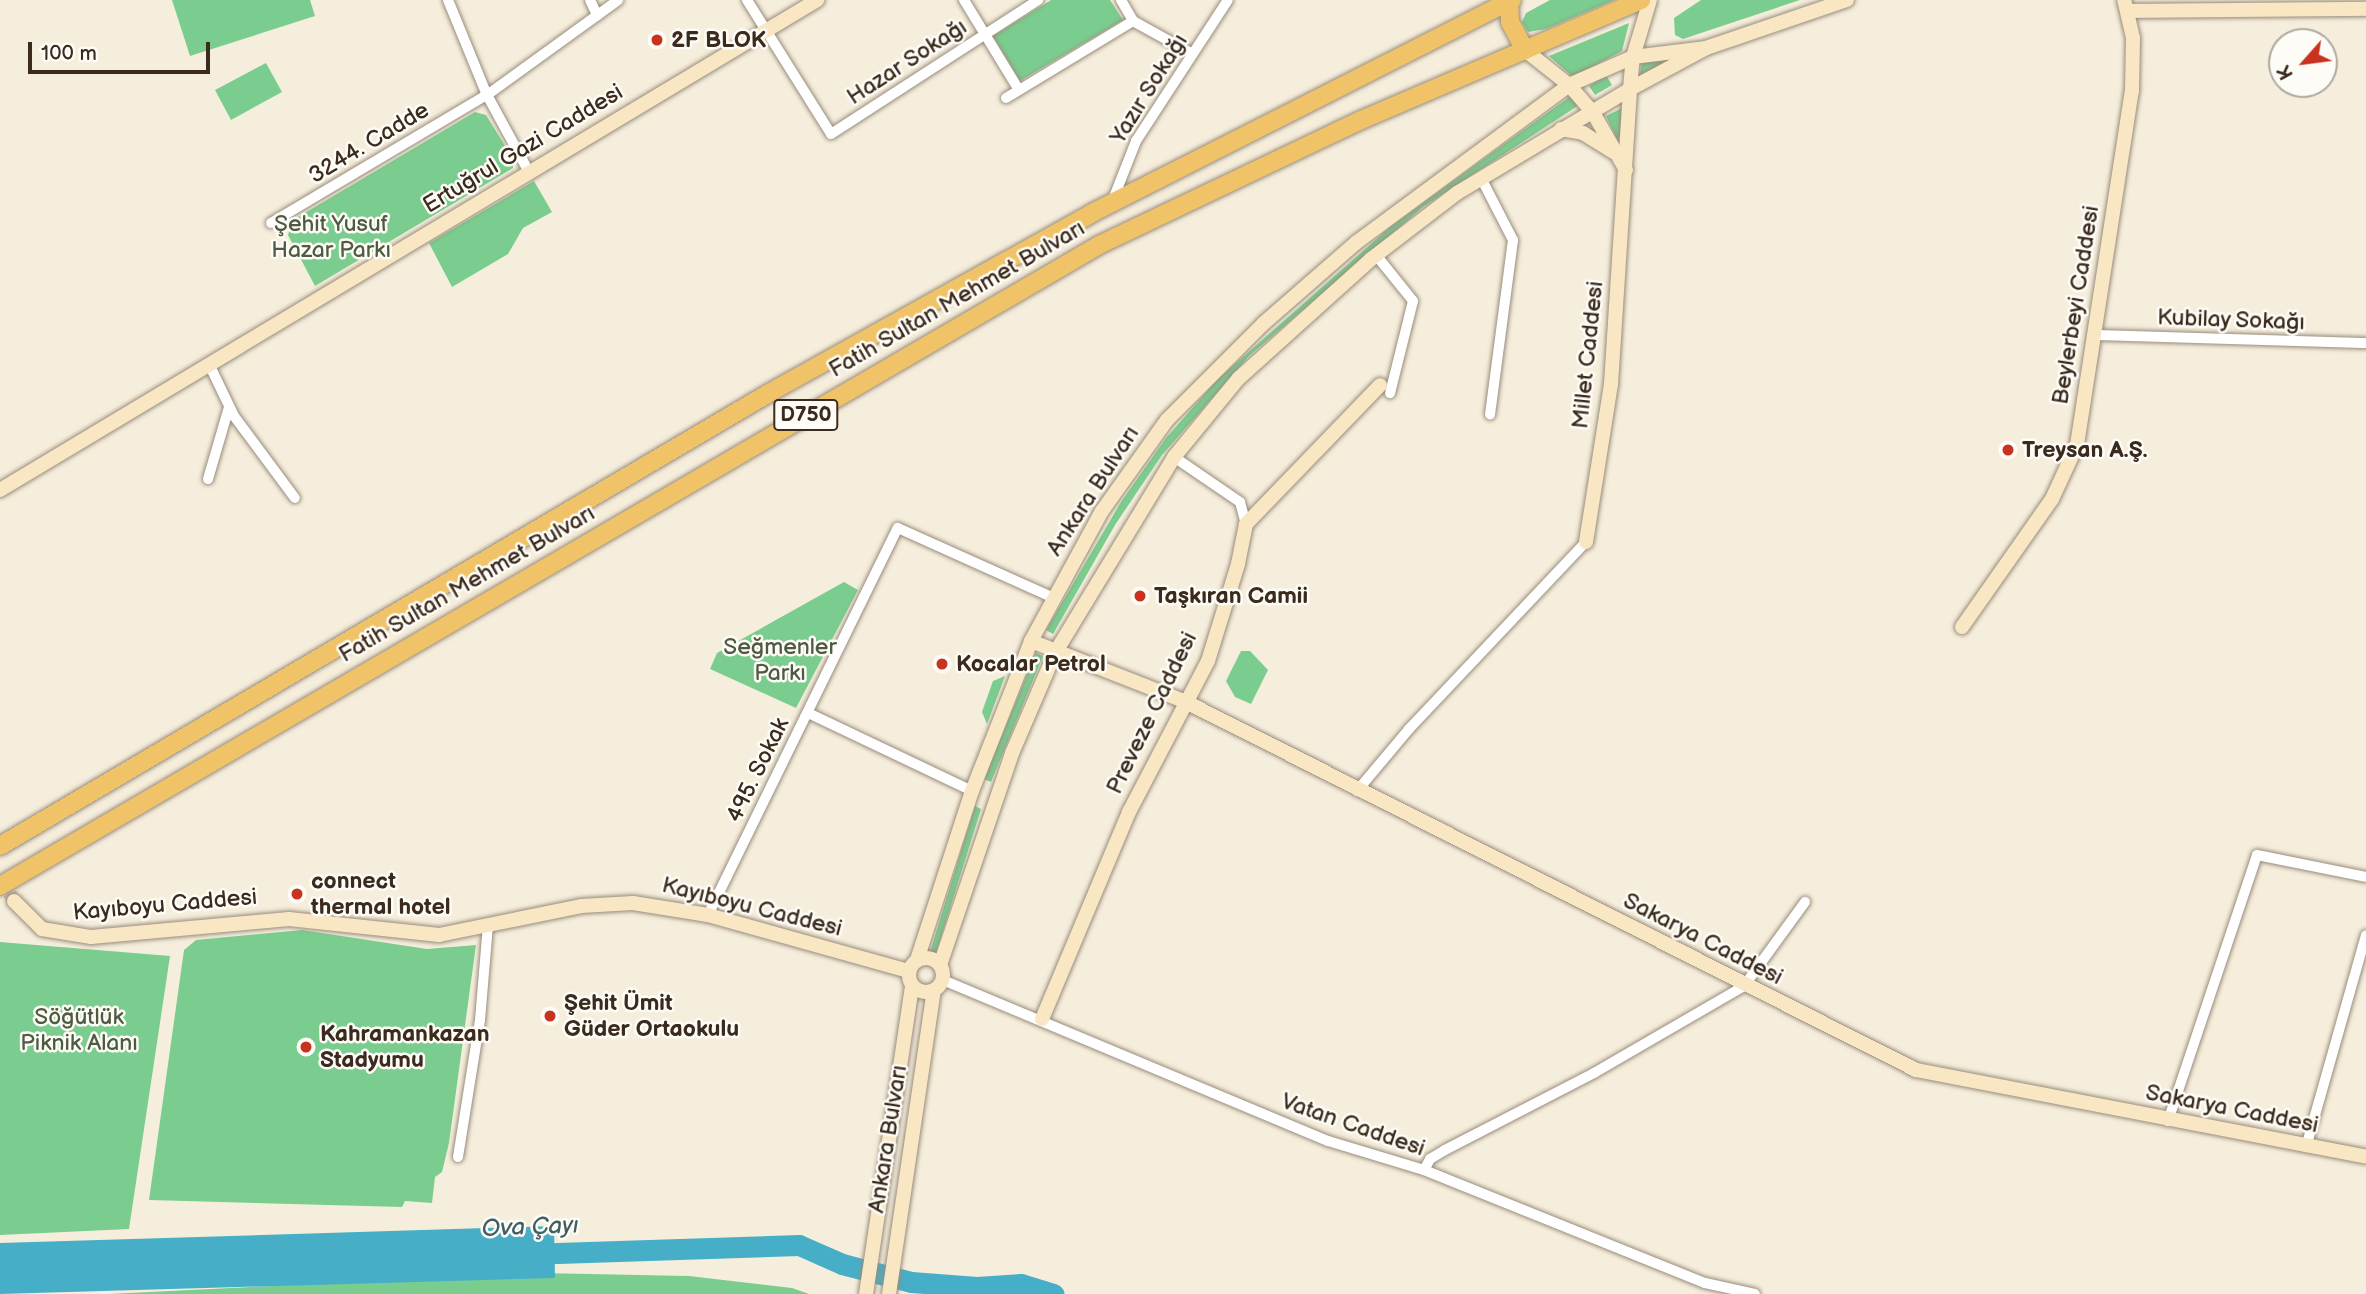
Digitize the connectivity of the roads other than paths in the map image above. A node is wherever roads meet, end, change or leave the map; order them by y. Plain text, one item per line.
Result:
1 (448, 0) edge
2 (590, 0) edge
3 (618, 0) edge
4 (747, 0) edge
5 (817, 0) edge
6 (964, 0) edge
7 (1038, 0) edge
8 (1121, 0) edge
9 (1228, 0) edge
10 (1510, 0) edge
11 (1641, 0) edge
12 (1650, 0) edge
13 (1847, 0) edge
14 (2126, 6) edge
15 (2366, 9) edge
16 (597, 15) junction
17 (1133, 21) junction
18 (764, 32) junction
19 (986, 34) junction
20 (1706, 48) junction
21 (1525, 50) junction
22 (1193, 54) junction
23 (1633, 57) junction
24 (1570, 85) junction
25 (1630, 89) junction
26 (1019, 90) junction
27 (487, 95) junction
28 (1006, 98) dead end
29 (1592, 111) junction
30 (1562, 129) junction
31 (1616, 153) junction
32 (1627, 171) junction
33 (529, 172) junction
34 (1481, 178) junction
35 (1111, 203) junction
36 (271, 223) dead end
37 (1376, 255) junction
38 (2094, 335) junction
39 (2366, 343) edge
40 (209, 364) junction
41 (1385, 389) joint
42 (229, 407) junction
43 (1490, 414) dead end
44 (1174, 457) junction
45 (208, 479) dead end
46 (0, 489) edge
47 (295, 498) dead end
48 (1246, 524) junction
49 (1586, 542) joint
50 (1054, 598) junction
51 (1962, 627) dead end
52 (1031, 641) junction
53 (1055, 653) junction
54 (1184, 701) junction
55 (808, 713) junction
56 (972, 791) junction
57 (1357, 791) junction
58 (995, 803) junction
59 (0, 846) edge
60 (2366, 877) edge
61 (0, 886) edge
62 (14, 901) tunnel mouth
63 (1805, 902) dead end
64 (708, 915) junction
65 (488, 925) junction
66 (2366, 935) edge
67 (913, 972) junction
68 (939, 979) junction
69 (1744, 986) junction
70 (1041, 1018) junction
71 (2168, 1121) junction
72 (2306, 1147) junction
73 (458, 1157) dead end
74 (2366, 1157) edge
75 (1424, 1170) junction
76 (866, 1294) edge
77 (889, 1294) edge
78 (1755, 1294) edge

1 - 27 street
2 - 16 street
3 - 16 street, 3244. Cadde
4 - 18 street
5 - 18 street, Ertuğrul Gazi Caddesi
6 - 19 street
7 - 19 street, Hazar Sokağı
8 - 17 street
9 - 22 street, Yazır Sokağı
10 - 21 highway
10 - 35 highway, Fatih Sultan Mehmet Bulvarı / D750
11 - 21 highway, Fatih Sultan Mehmet Bulvarı / D750
12 - 23 street
13 - 20 street, Ankara Bulvarı
14 - 15 street
14 - 38 street, Beylerbeyi Caddesi
16 - 27 street, 3244. Cadde
17 - 22 street
17 - 26 street
18 - 19 street, Hazar Sokağı
18 - 33 street, Ertuğrul Gazi Caddesi
19 - 26 street
20 - 23 street, Ankara Bulvarı
20 - 25 street, Ankara Bulvarı
21 - 24 street
21 - 61 highway, Fatih Sultan Mehmet Bulvarı / D750
22 - 35 street, Yazır Sokağı
23 - 24 street, Ankara Bulvarı
23 - 25 street
24 - 29 street
24 - 50 street, Ankara Bulvarı
25 - 29 street, Ankara Bulvarı
25 - 32 street, Millet Caddesi
26 - 28 street
27 - 33 street
27 - 36 street, 3244. Cadde
29 - 30 street, Ankara Bulvarı
29 - 31 street
30 - 31 street
30 - 34 street, Ankara Bulvarı
31 - 32 street
32 - 49 street, Millet Caddesi
33 - 40 street, Ertuğrul Gazi Caddesi
34 - 37 street, Ankara Bulvarı
34 - 43 street
35 - 59 highway, Fatih Sultan Mehmet Bulvarı / D750
37 - 41 street
37 - 44 street, Ankara Bulvarı
38 - 39 street, Kubilay Sokağı
38 - 51 street, Beylerbeyi Caddesi
40 - 42 street
40 - 46 street, Ertuğrul Gazi Caddesi
41 - 48 street
42 - 45 street
42 - 47 street
44 - 48 street
44 - 53 street, Ankara Bulvarı
48 - 54 street, Preveze Caddesi
49 - 57 street
50 - 52 street, Ankara Bulvarı
50 - 55 street, 495. Sokak
52 - 53 street, Sakarya Caddesi
52 - 56 street, Ankara Bulvarı
53 - 54 street, Sakarya Caddesi
53 - 58 street, Ankara Bulvarı
54 - 57 street, Sakarya Caddesi
54 - 70 street, Preveze Caddesi
55 - 56 street
55 - 64 street, 495. Sokak
56 - 58 street
56 - 67 street, Ankara Bulvarı
57 - 69 street, Sakarya Caddesi
58 - 68 street, Ankara Bulvarı
60 - 71 street
62 - 65 street, Kayıboyu Caddesi
63 - 69 street
64 - 65 street, Kayıboyu Caddesi
64 - 67 street, Kayıboyu Caddesi
65 - 73 street
66 - 72 street
67 - 68 street
67 - 68 street
67 - 76 street, Ankara Bulvarı
68 - 70 street, Vatan Caddesi
68 - 77 street, Ankara Bulvarı
69 - 71 street, Sakarya Caddesi
69 - 75 street
70 - 75 street, Vatan Caddesi
71 - 72 street, Sakarya Caddesi
72 - 74 street, Sakarya Caddesi
75 - 78 street, Vatan Caddesi

